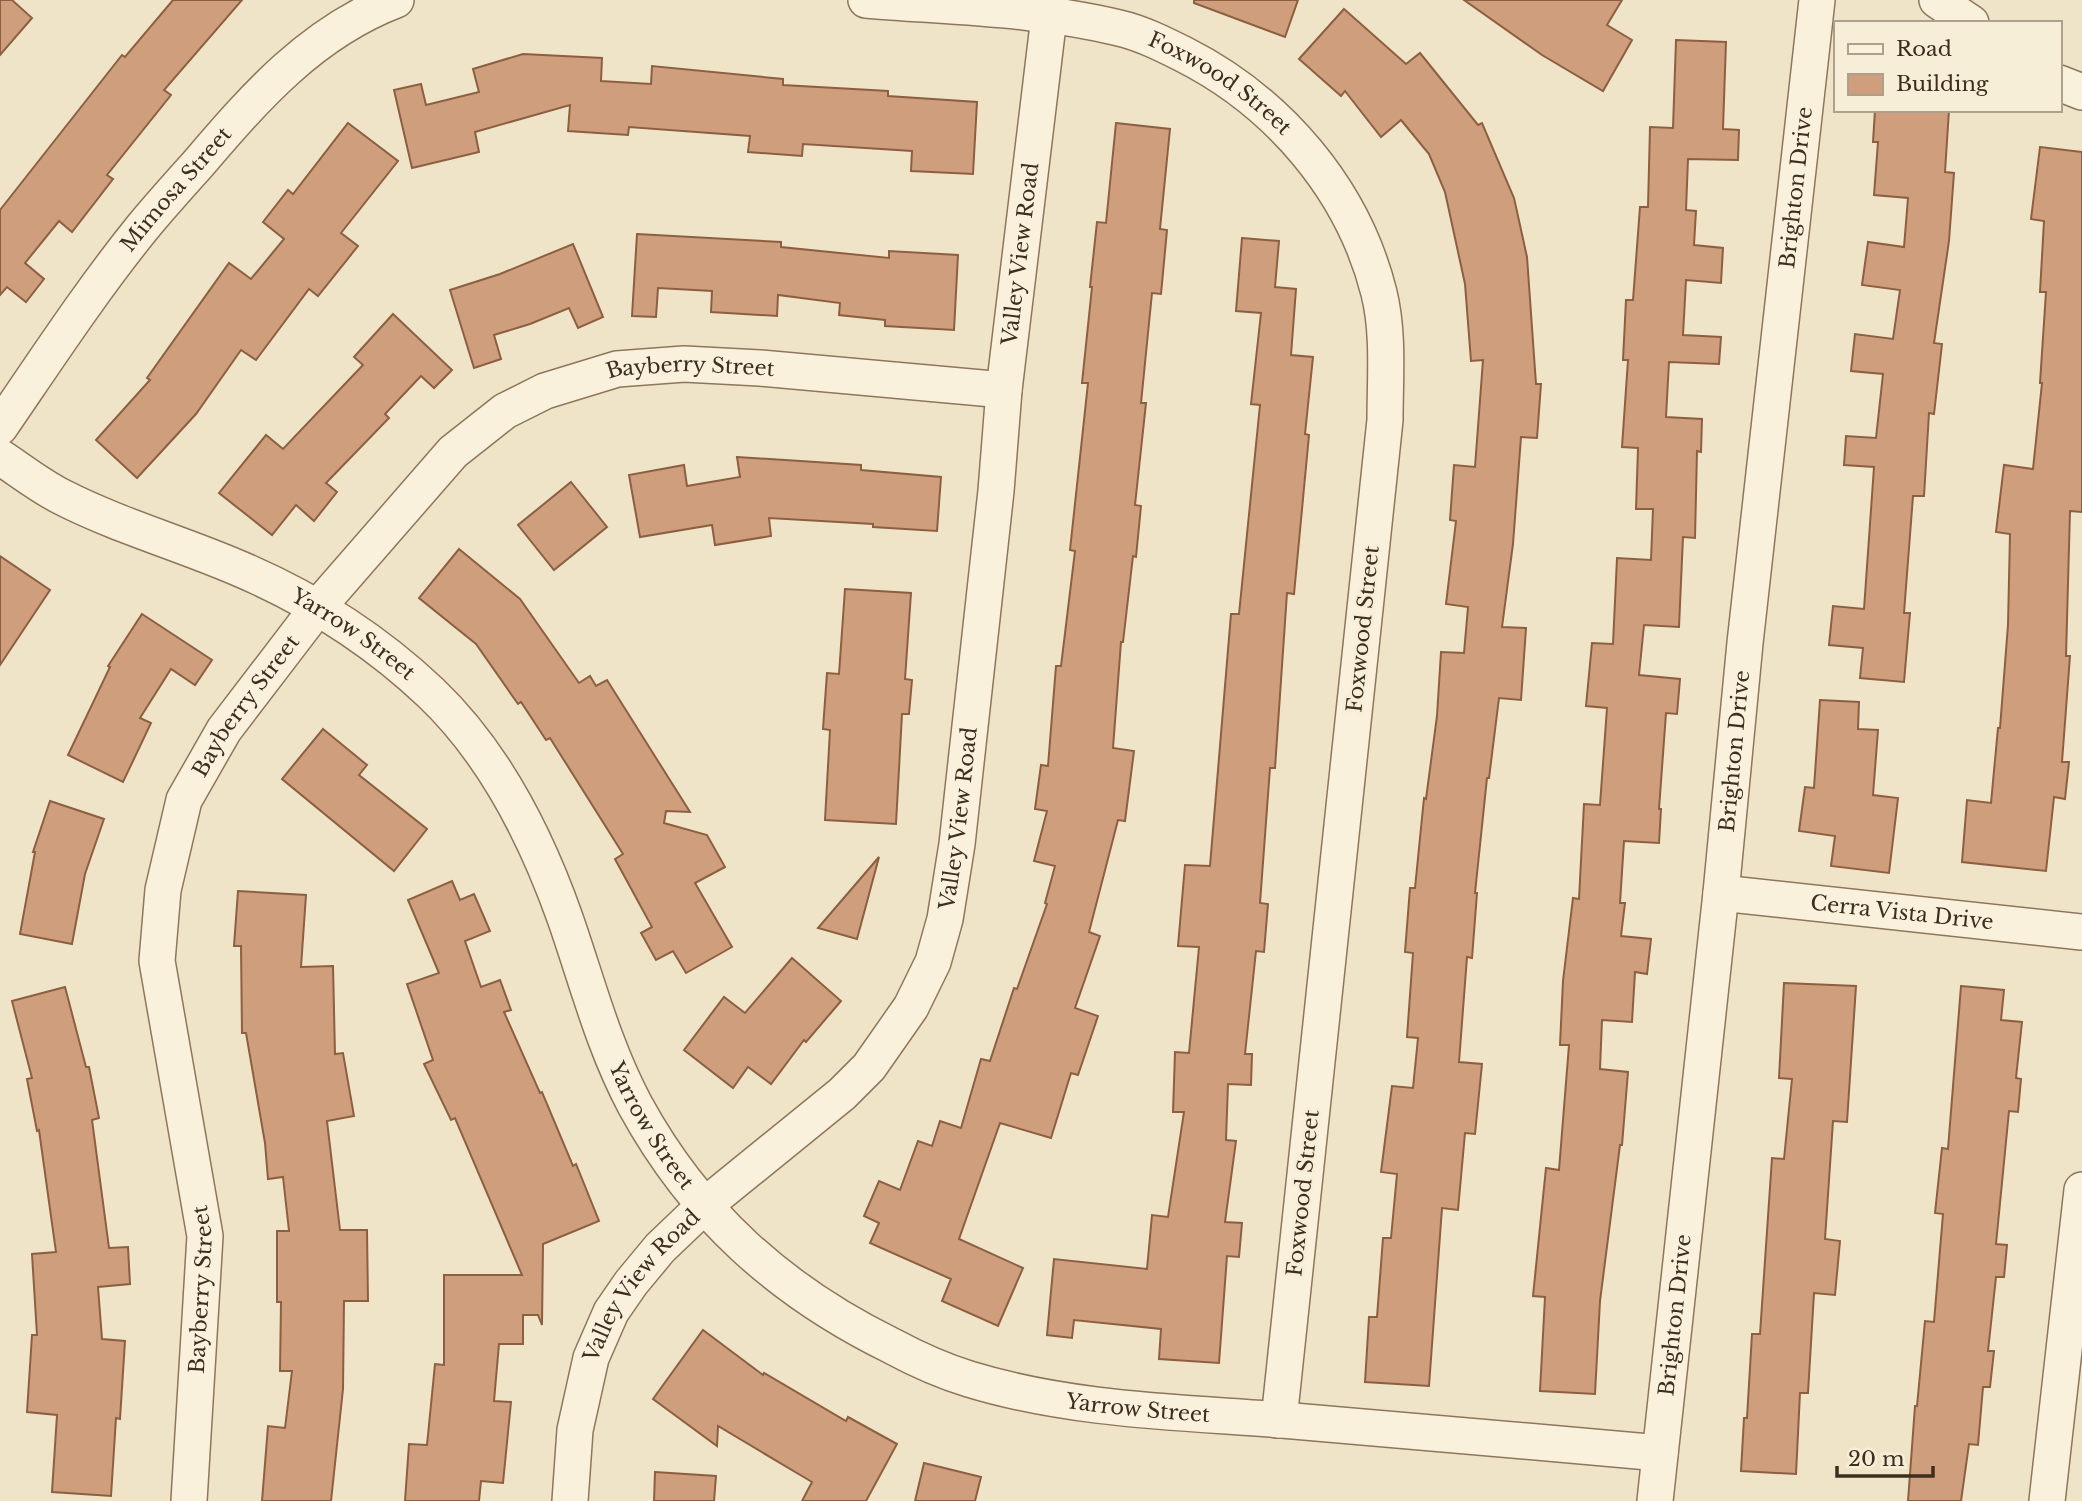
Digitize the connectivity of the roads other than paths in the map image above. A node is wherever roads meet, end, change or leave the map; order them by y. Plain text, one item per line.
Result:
1 (396, 0) edge
2 (866, 0) edge
3 (1816, 0) edge
4 (1937, 0) edge
5 (1051, 7) edge
6 (1968, 21) edge
7 (2061, 84) edge
8 (2082, 92) edge
9 (1004, 390) junction
10 (0, 427) edge
11 (0, 457) edge
12 (318, 607) junction
13 (1721, 893) junction
14 (2082, 933) edge
15 (2082, 1190) edge
16 (704, 1206) junction
17 (1279, 1420) junction
18 (1660, 1454) junction
19 (189, 1501) edge
20 (570, 1501) edge
21 (1656, 1501) edge
22 (2047, 1501) edge

1 - 10 street, Mimosa Street
2 - 5 street
3 - 13 street, Brighton Drive
4 - 6 street
5 - 9 street, Valley View Road
5 - 17 street, Foxwood Street
7 - 8 street
9 - 12 street, Bayberry Street
9 - 16 street, Valley View Road
11 - 12 street, Yarrow Street
12 - 16 street, Yarrow Street
12 - 19 street, Bayberry Street
13 - 14 street, Cerra Vista Drive
13 - 18 street, Brighton Drive
15 - 22 street
16 - 17 street, Yarrow Street
16 - 20 street, Valley View Road
17 - 18 street, Yarrow Street
18 - 21 street, Brighton Drive

